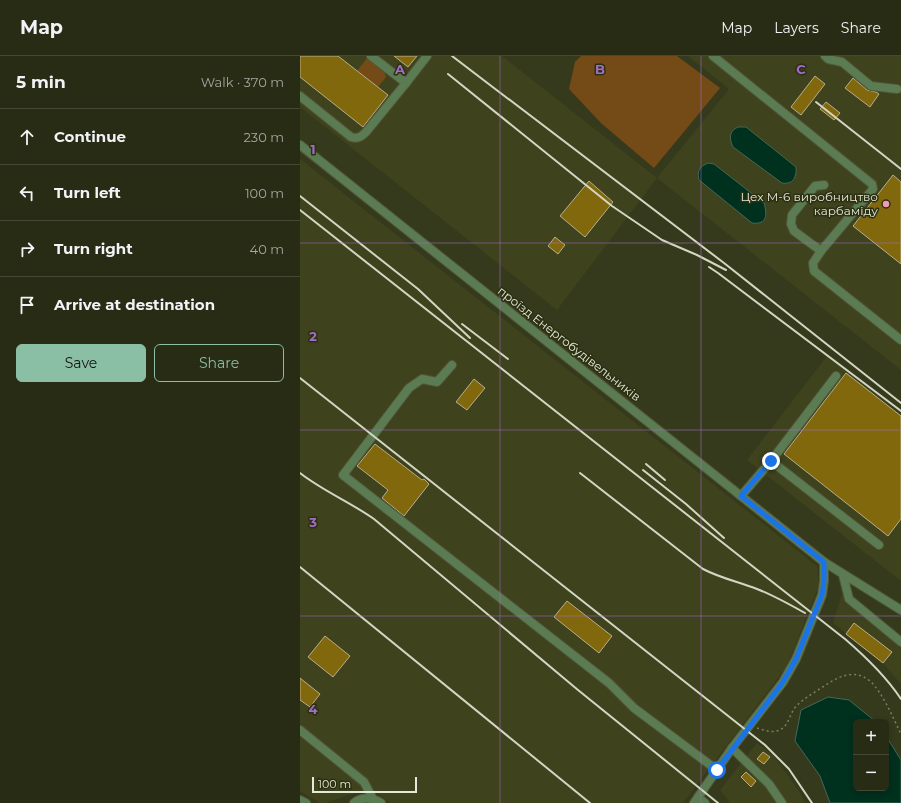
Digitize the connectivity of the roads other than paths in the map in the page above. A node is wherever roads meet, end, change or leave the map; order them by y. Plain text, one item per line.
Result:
1 (371, 56) edge
2 (427, 56) edge
3 (713, 56) edge
4 (825, 56) edge
5 (406, 83) junction
6 (900, 89) edge
7 (300, 96) edge
8 (300, 145) edge
9 (824, 185) dead end
10 (821, 251) junction
11 (901, 340) edge
12 (452, 365) dead end
13 (836, 376) dead end
14 (771, 461) junction
15 (741, 496) junction
16 (879, 545) dead end
17 (824, 562) junction
18 (844, 575) junction
19 (901, 610) edge
20 (901, 642) edge
21 (300, 730) edge
22 (732, 748) junction
23 (717, 770) junction
24 (372, 799) junction
25 (300, 800) edge
26 (696, 800) edge
27 (354, 802) edge
28 (306, 803) edge
29 (381, 803) edge
30 (705, 803) edge
31 (782, 803) edge

1 - 5 street
2 - 5 street
3 - 10 street
4 - 6 street
5 - 7 street
8 - 15 street, проїзд Енергобудівельників
9 - 10 street
10 - 11 street
12 - 23 street
13 - 14 street
14 - 15 street
14 - 16 street
15 - 17 street, проїзд Енергобудівельників
17 - 18 street, проїзд Енергобудівельників
17 - 22 street
18 - 19 street, проїзд Енергобудівельників
18 - 20 street
21 - 24 street
22 - 23 street
22 - 31 street
23 - 26 street
24 - 27 street
24 - 29 street
25 - 28 street
26 - 30 street

